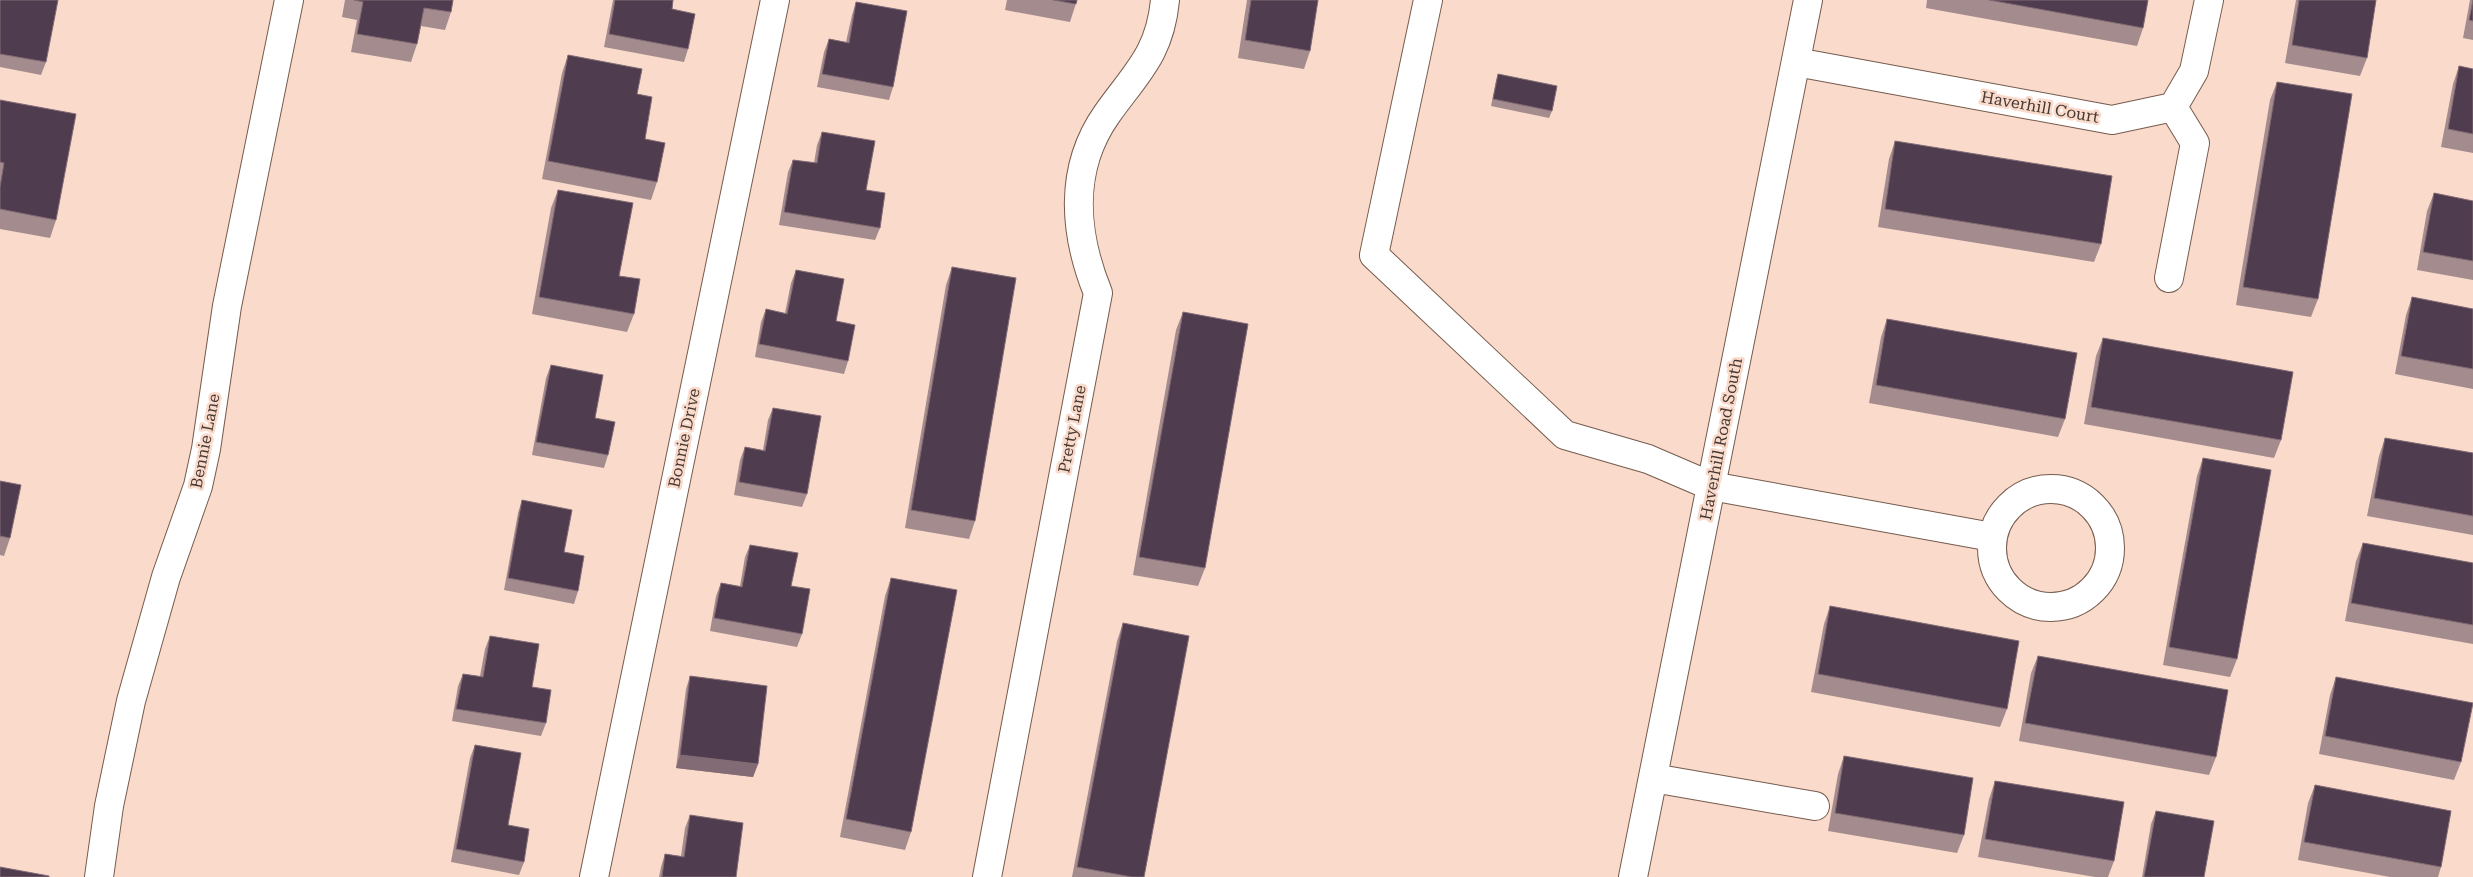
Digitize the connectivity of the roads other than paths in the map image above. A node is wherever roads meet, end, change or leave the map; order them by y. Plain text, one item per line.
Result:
1 (289, 0) edge
2 (775, 0) edge
3 (1165, 0) edge
4 (1428, 0) edge
5 (1808, 0) edge
6 (2209, 0) edge
7 (1796, 62) junction
8 (2173, 106) junction
9 (2169, 278) dead end
10 (1711, 486) junction
11 (1992, 537) junction
12 (1653, 778) junction
13 (1815, 806) dead end
14 (98, 877) edge
15 (594, 877) edge
16 (987, 877) edge
17 (1633, 877) edge

1 - 14 street, Bennie Lane
2 - 15 street, Bonnie Drive
3 - 16 street, Pretty Lane
4 - 10 street
5 - 7 street, Haverhill Road South
6 - 8 street
7 - 8 street, Haverhill Court
7 - 10 street, Haverhill Road South
8 - 9 street
10 - 11 street
10 - 12 street, Haverhill Road South
11 - 11 street
12 - 13 street
12 - 17 street, Haverhill Road South

